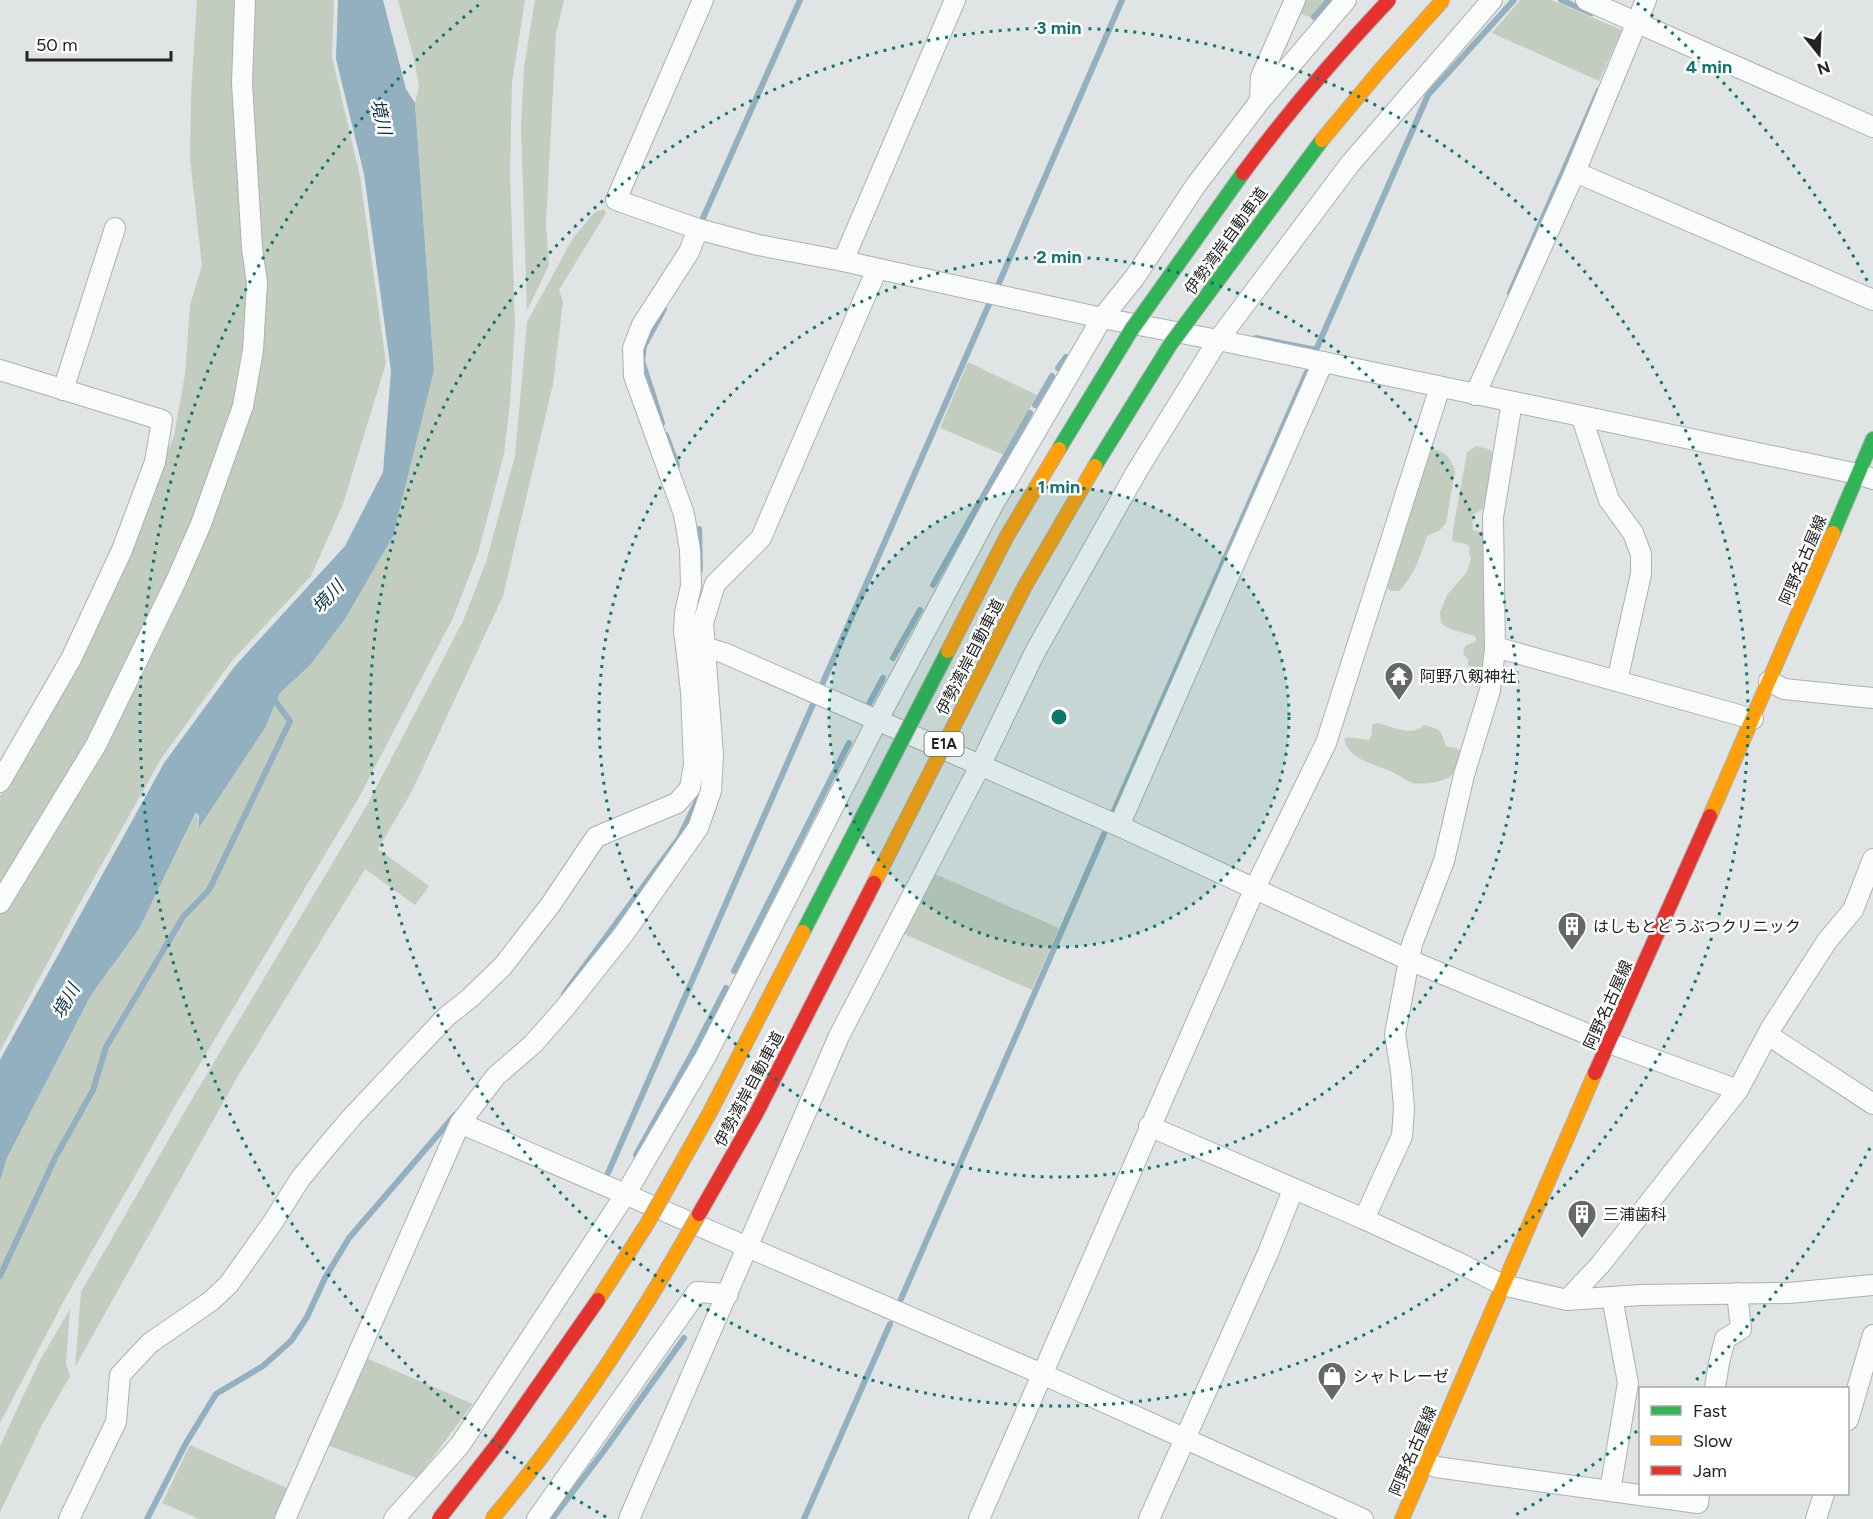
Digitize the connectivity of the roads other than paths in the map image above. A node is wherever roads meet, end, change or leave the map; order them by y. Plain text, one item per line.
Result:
1 (245, 0) edge
2 (703, 0) edge
3 (955, 0) edge
4 (1295, 0) edge
5 (1346, 0) edge
6 (1389, 0) edge
7 (1443, 0) edge
8 (1492, 0) edge
9 (1586, 0) edge
10 (1646, 0) edge
11 (1636, 23) junction
12 (1260, 101) junction
13 (1873, 127) edge
14 (1575, 172) junction
15 (115, 228) dead end
16 (698, 229) junction
17 (843, 261) junction
18 (877, 269) junction
19 (1873, 300) edge
20 (1102, 318) junction
21 (1218, 340) junction
22 (1323, 362) junction
23 (0, 370) edge
24 (1440, 387) junction
25 (63, 390) junction
26 (1475, 395) junction
27 (1512, 402) junction
28 (1582, 418) junction
29 (1873, 439) edge
30 (1865, 477) edge
31 (695, 646) junction
32 (1495, 647) junction
33 (1617, 681) junction
34 (1769, 681) junction
35 (1873, 698) edge
36 (1753, 720) junction
37 (877, 722) junction
38 (980, 766) junction
39 (0, 782) edge
40 (1119, 826) junction
41 (1873, 860) edge
42 (1255, 888) junction
43 (0, 903) edge
44 (1409, 960) junction
45 (1767, 1035) junction
46 (1609, 1043) junction
47 (1738, 1090) junction
48 (1872, 1103) edge
49 (460, 1123) junction
50 (1149, 1126) junction
51 (1293, 1190) junction
52 (625, 1195) junction
53 (1364, 1219) junction
54 (746, 1247) junction
55 (1503, 1285) junction
56 (1873, 1285) edge
57 (1737, 1293) junction
58 (728, 1294) junction
59 (1612, 1297) junction
60 (1567, 1300) junction
61 (1873, 1335) edge
62 (1869, 1366) edge
63 (1042, 1374) junction
64 (1715, 1387) edge
65 (1849, 1417) edge
66 (1184, 1437) junction
67 (1427, 1462) junction
68 (1610, 1491) junction
69 (1639, 1495) edge
70 (1639, 1495) edge
71 (1699, 1495) edge
72 (1824, 1495) edge
73 (69, 1519) edge
74 (285, 1519) edge
75 (394, 1519) edge
76 (438, 1519) edge
77 (492, 1519) edge
78 (537, 1519) edge
79 (629, 1519) edge
80 (980, 1519) edge
81 (1149, 1519) edge
82 (1363, 1519) edge
83 (1402, 1519) edge
84 (1816, 1519) edge

1 - 43 street
2 - 16 street
3 - 17 street
4 - 12 street
5 - 12 street
6 - 76 main road, 伊勢湾岸自動車道 / E1A, bridge
7 - 77 main road, 伊勢湾岸自動車道 / E1A, bridge
8 - 21 street
9 - 11 street
10 - 11 street
11 - 13 street
11 - 14 street
12 - 20 street
14 - 19 street
14 - 26 street
15 - 25 street
16 - 17 street
16 - 31 street
17 - 18 street
18 - 20 street
18 - 31 street
20 - 21 street
20 - 37 street
21 - 22 street
21 - 38 street
22 - 24 street
22 - 40 street
23 - 25 street
24 - 26 street
24 - 42 street
25 - 39 street
26 - 27 street
27 - 28 street
27 - 32 street
28 - 30 street
28 - 33 street
29 - 30 main road, 阿野名古屋線
30 - 34 main road, 阿野名古屋線
31 - 37 street
31 - 49 street
31 - 73 street
32 - 33 street
32 - 44 street
33 - 36 street
34 - 35 street
34 - 36 main road, 阿野名古屋線
36 - 46 main road, 阿野名古屋線
37 - 38 street
37 - 52 street
38 - 40 street
38 - 54 street
40 - 42 street
41 - 45 street
42 - 44 street
42 - 50 street
44 - 46 street
44 - 53 street
45 - 47 street
45 - 48 street
46 - 47 street
46 - 55 main road, 阿野名古屋線
47 - 60 street
49 - 52 street
49 - 74 street
50 - 51 street
50 - 63 street
51 - 53 street
51 - 66 street
52 - 54 street
52 - 75 street
53 - 55 street
54 - 58 street
54 - 63 street
55 - 60 street
55 - 67 main road, 阿野名古屋線
56 - 57 street
57 - 59 street
57 - 64 street
58 - 78 street
58 - 79 street
59 - 60 street
59 - 68 street
61 - 62 street
62 - 65 street
63 - 66 street
63 - 80 street
66 - 81 street
66 - 82 street
67 - 68 street
67 - 83 main road, 阿野名古屋線
68 - 70 street
69 - 71 street
72 - 84 street

